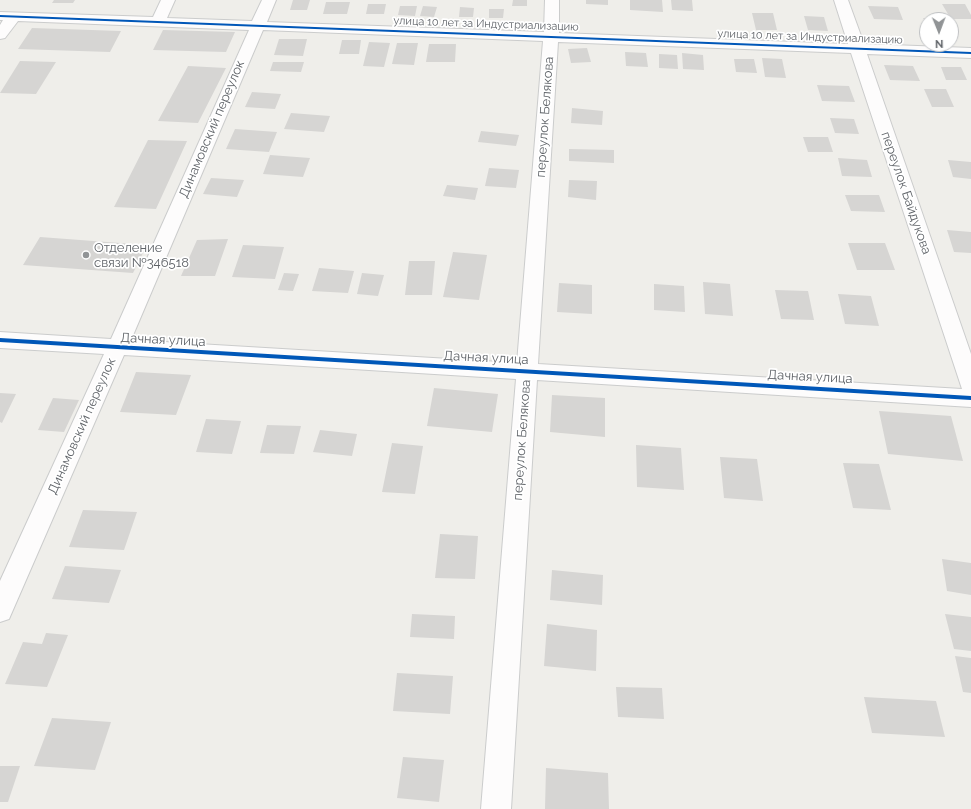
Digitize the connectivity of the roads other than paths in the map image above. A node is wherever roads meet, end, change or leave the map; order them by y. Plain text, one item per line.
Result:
1 (168, 0) edge
2 (269, 0) edge
3 (552, 0) edge
4 (841, 0) edge
5 (7, 16) edge
6 (158, 22) junction
7 (258, 26) junction
8 (0, 35) edge
9 (551, 37) junction
10 (858, 49) junction
11 (971, 53) edge
12 (0, 340) edge
13 (117, 348) junction
14 (527, 372) junction
15 (971, 385) edge
16 (971, 398) edge
17 (0, 610) edge
18 (496, 809) edge

1 - 6 street
2 - 7 street, Динамовский переулок
3 - 9 street, переулок Белякова
4 - 10 street, переулок Байдукова
5 - 6 street, улица 10 лет за Индустриализацию
5 - 8 street
6 - 7 street, улица 10 лет за Индустриализацию
7 - 9 street, улица 10 лет за Индустриализацию
7 - 13 street, Динамовский переулок
9 - 10 street, улица 10 лет за Индустриализацию
9 - 14 street, переулок Белякова
10 - 11 street, улица 10 лет за Индустриализацию
10 - 15 street, переулок Байдукова
12 - 13 street, Дачная улица
13 - 14 street, Дачная улица
13 - 17 street, Динамовский переулок
14 - 16 street, Дачная улица
14 - 18 street, переулок Белякова

